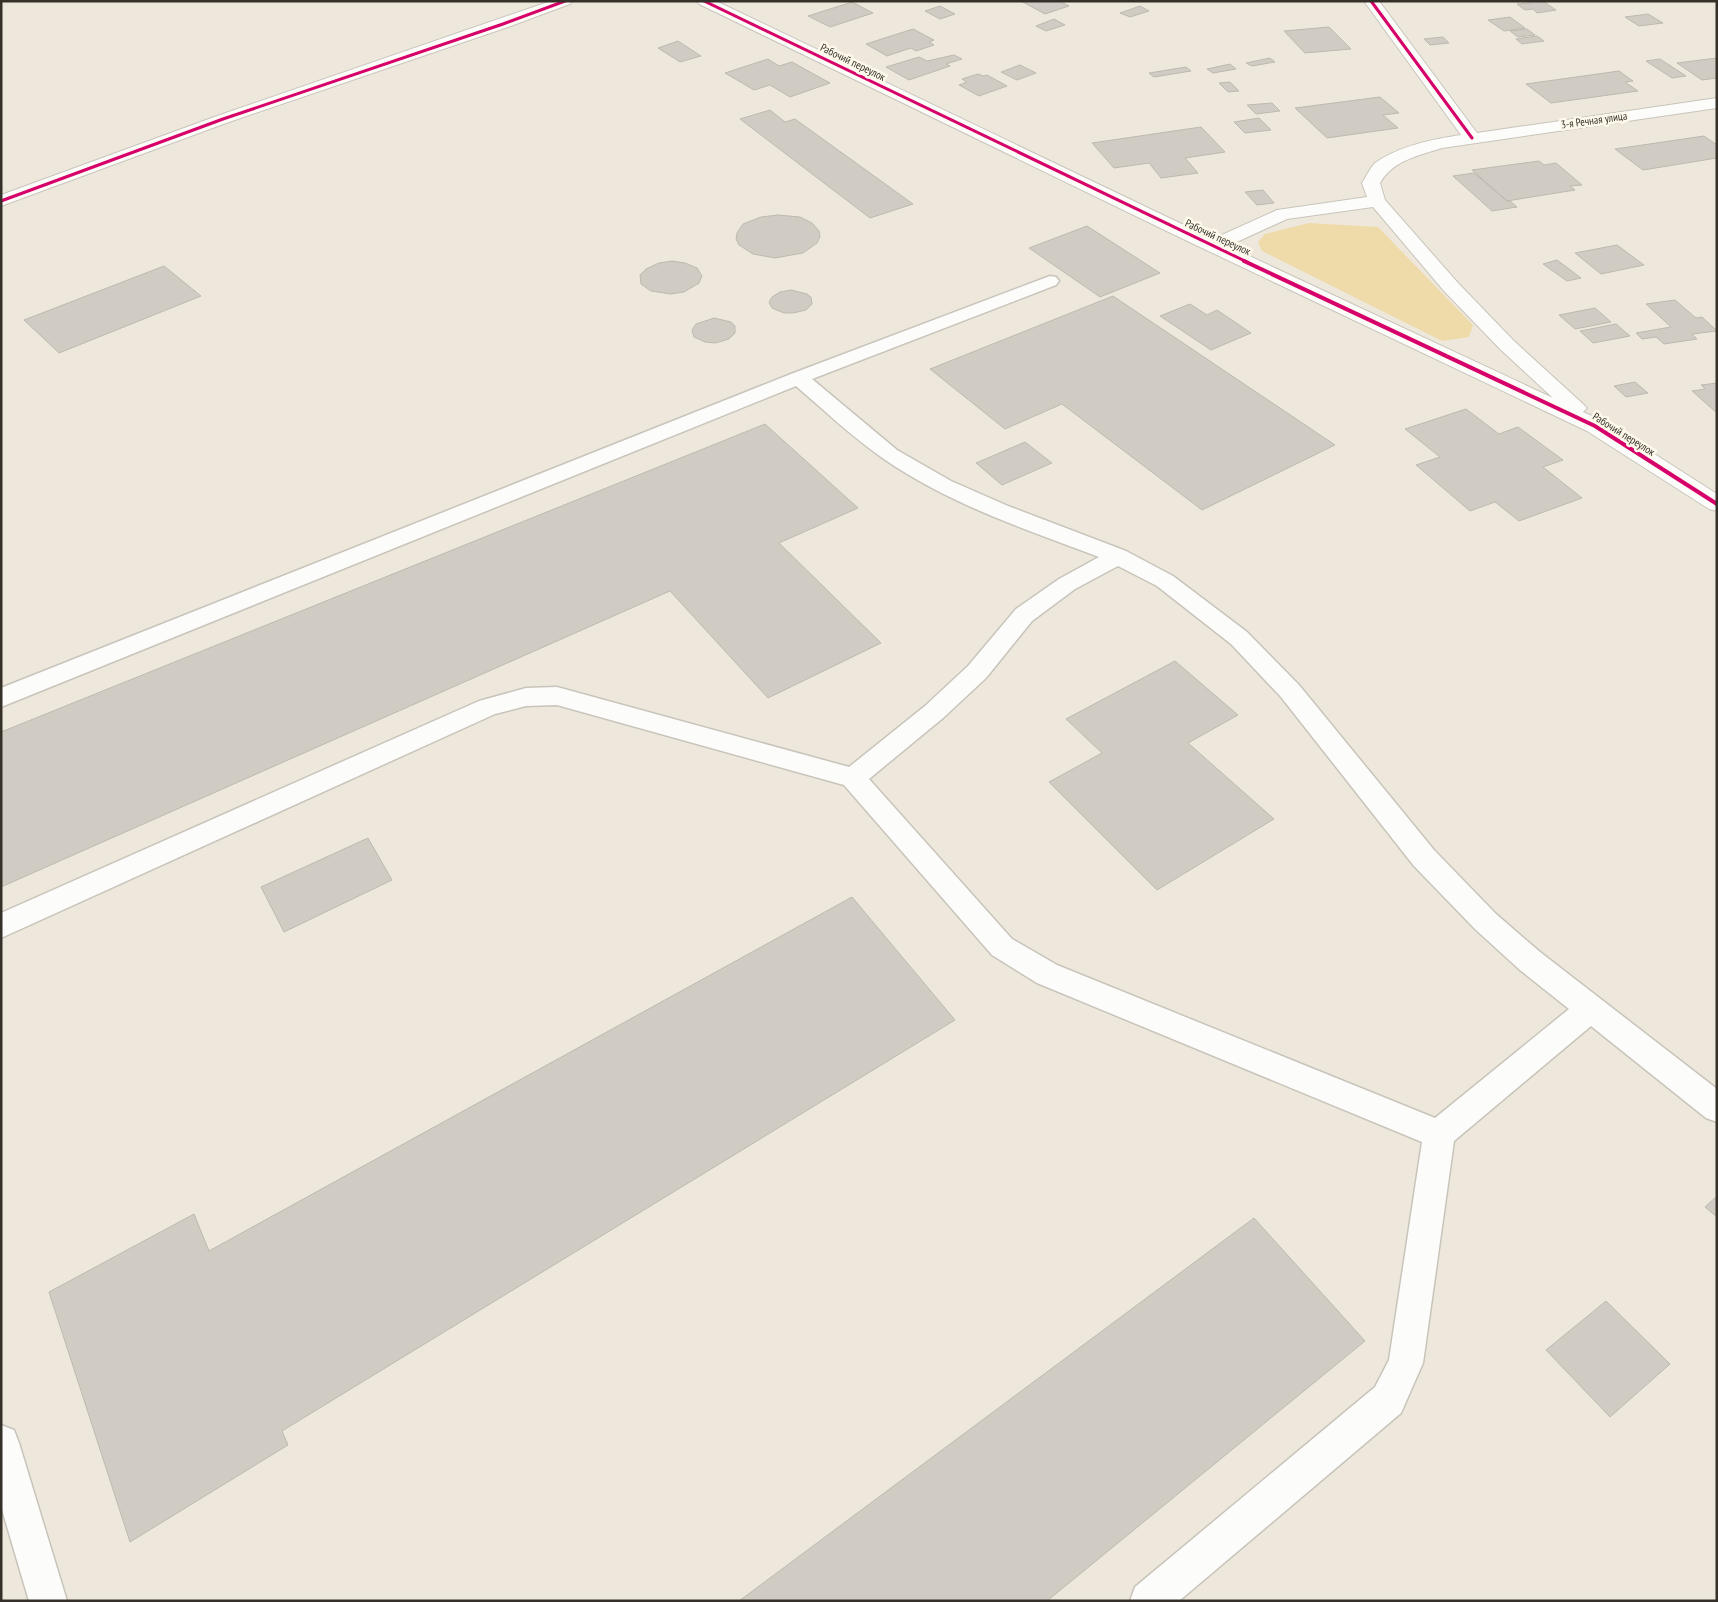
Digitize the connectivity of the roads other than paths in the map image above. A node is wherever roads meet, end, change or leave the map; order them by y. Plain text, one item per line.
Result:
1 (565, 1) edge
2 (704, 1) edge
3 (1371, 1) edge
4 (1717, 103) edge
5 (1472, 138) junction
6 (1, 201) edge
7 (1377, 201) junction
8 (1213, 246) junction
9 (1050, 281) dead end
10 (798, 378) junction
11 (1595, 426) junction
12 (1717, 504) edge
13 (1118, 556) junction
14 (1, 698) edge
15 (853, 778) junction
16 (1, 926) edge
17 (1590, 1009) junction
18 (1717, 1108) edge
19 (1439, 1134) junction
20 (1, 1443) edge
21 (48, 1601) edge
22 (1149, 1601) edge

1 - 6 street
2 - 8 street, Рабочий переулок
3 - 5 street
4 - 5 street, 3-я Речная улица
5 - 7 street, 3-я Речная улица
7 - 8 street
7 - 11 street
8 - 11 street, Рабочий переулок
9 - 10 lane
10 - 13 lane
10 - 14 lane
11 - 12 street, Рабочий переулок
13 - 15 lane
13 - 17 lane
15 - 16 lane
15 - 19 lane
17 - 18 lane
17 - 19 lane
19 - 22 lane
20 - 21 lane

